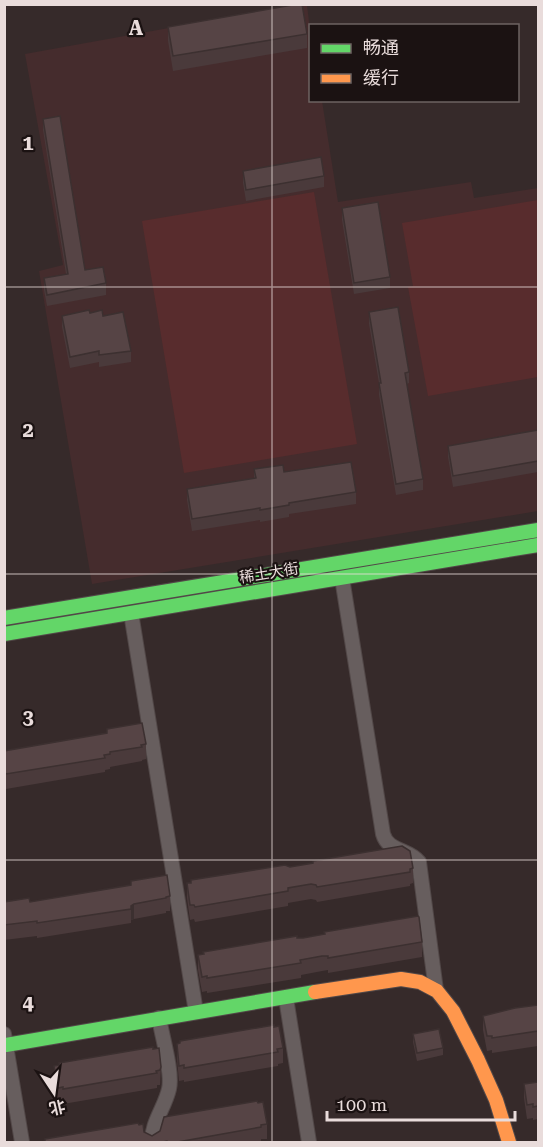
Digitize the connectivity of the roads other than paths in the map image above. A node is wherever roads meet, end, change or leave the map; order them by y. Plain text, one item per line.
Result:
1 (538, 530) edge
2 (538, 545) edge
3 (342, 578) junction
4 (130, 613) junction
5 (4, 618) edge
6 (4, 634) edge
7 (436, 990) junction
8 (286, 998) junction
9 (196, 1012) junction
10 (159, 1018) junction
11 (5, 1040) edge
12 (22, 1143) edge
13 (152, 1143) edge
14 (309, 1143) edge
15 (509, 1143) edge

1 - 5 main road, 稀土大街
2 - 3 main road, 稀土大街
3 - 4 main road, 稀土大街
3 - 7 street
4 - 6 main road, 稀土大街
4 - 9 street
7 - 8 main road
7 - 15 main road
8 - 9 main road
8 - 14 street
9 - 10 main road
10 - 11 main road
10 - 13 street
11 - 12 street

